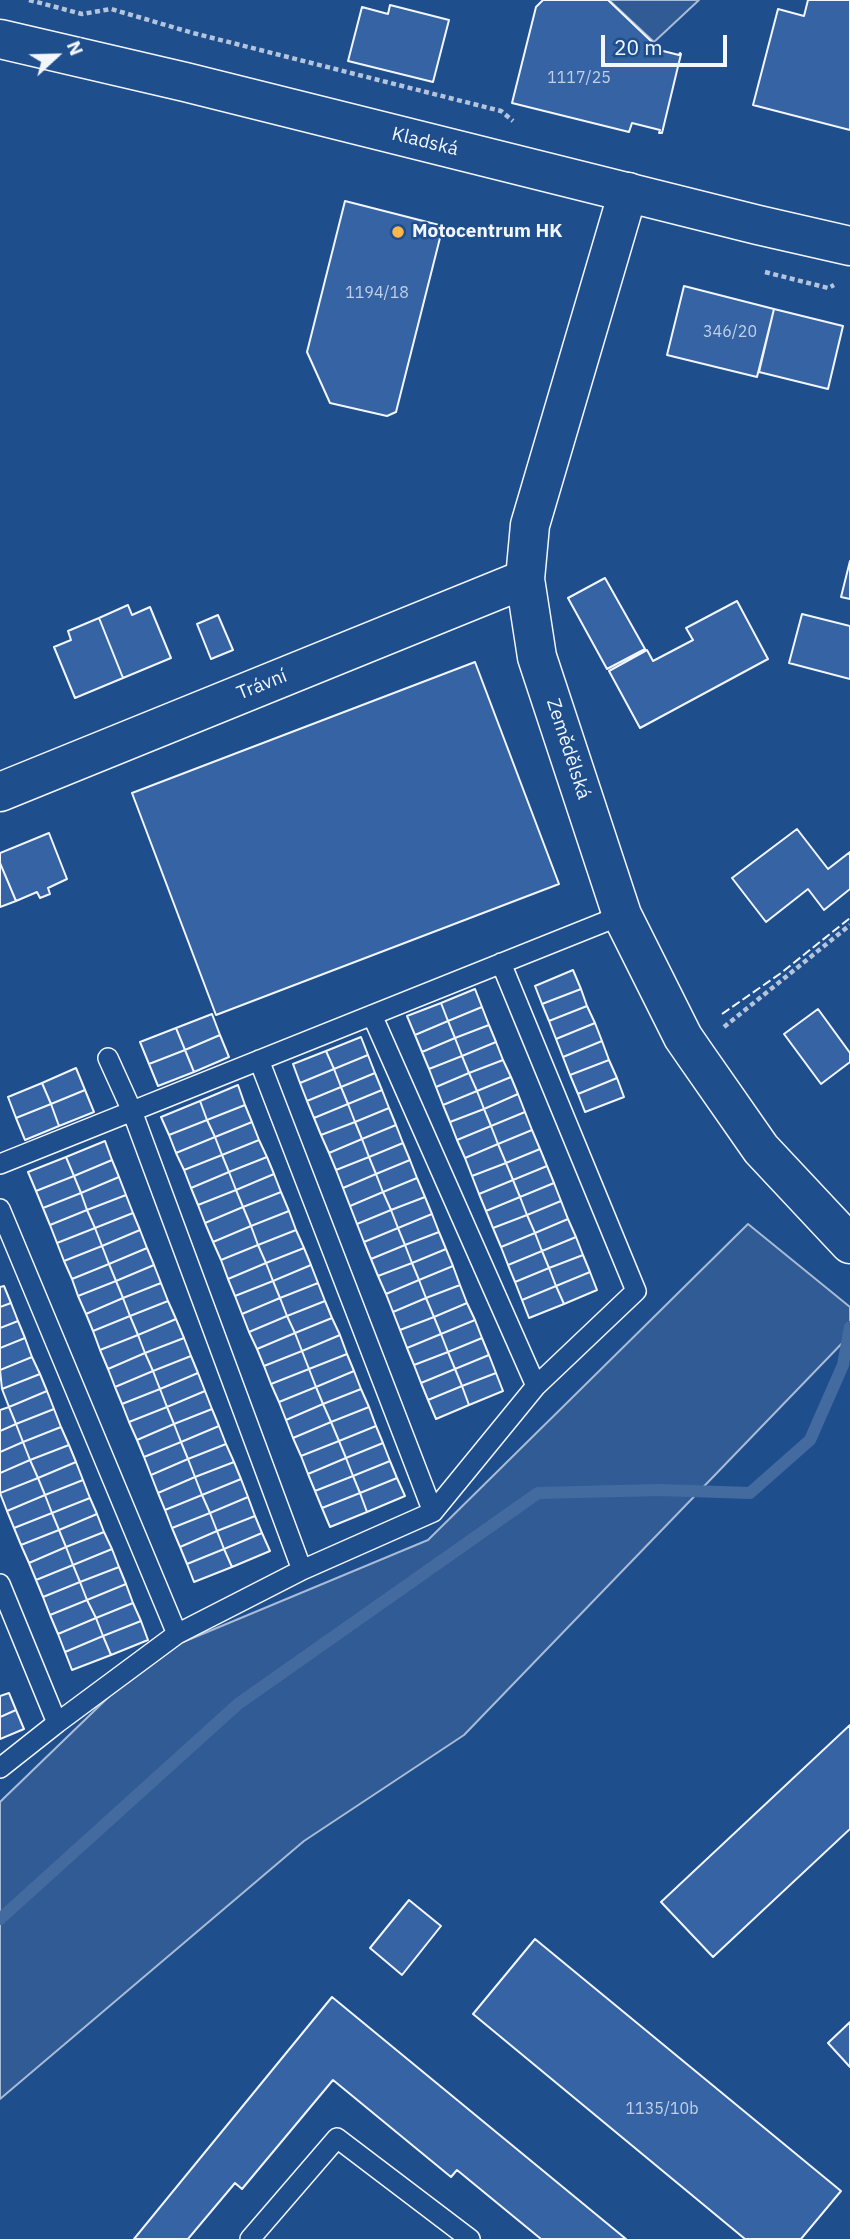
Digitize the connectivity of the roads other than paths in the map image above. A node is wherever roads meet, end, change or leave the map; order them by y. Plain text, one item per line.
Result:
1 (0, 39) edge
2 (628, 192) junction
3 (850, 246) edge
4 (525, 579) junction
5 (0, 792) edge
6 (622, 915) junction
7 (501, 963) junction
8 (372, 1015) junction
9 (108, 1058) dead end
10 (259, 1060) junction
11 (132, 1111) junction
12 (0, 1164) edge
13 (0, 1209) edge
14 (850, 1244) edge
15 (536, 1386) junction
16 (433, 1512) junction
17 (302, 1570) junction
18 (0, 1584) edge
19 (177, 1634) junction
20 (57, 1723) junction
21 (0, 1768) edge
22 (250, 2239) edge
23 (470, 2239) edge

1 - 2 street, Kladská
2 - 3 street, Kladská
2 - 4 street, Zemědělská
4 - 5 street, Trávní
4 - 6 street, Zemědělská
6 - 7 lane
6 - 14 street, Zemědělská
7 - 8 lane
7 - 15 lane
8 - 10 lane
8 - 15 lane
9 - 11 lane
10 - 11 lane
10 - 16 lane
11 - 12 lane
11 - 17 lane
13 - 19 lane
15 - 16 lane
16 - 17 lane
17 - 19 lane
18 - 20 lane
19 - 20 lane
20 - 21 lane
22 - 23 lane

